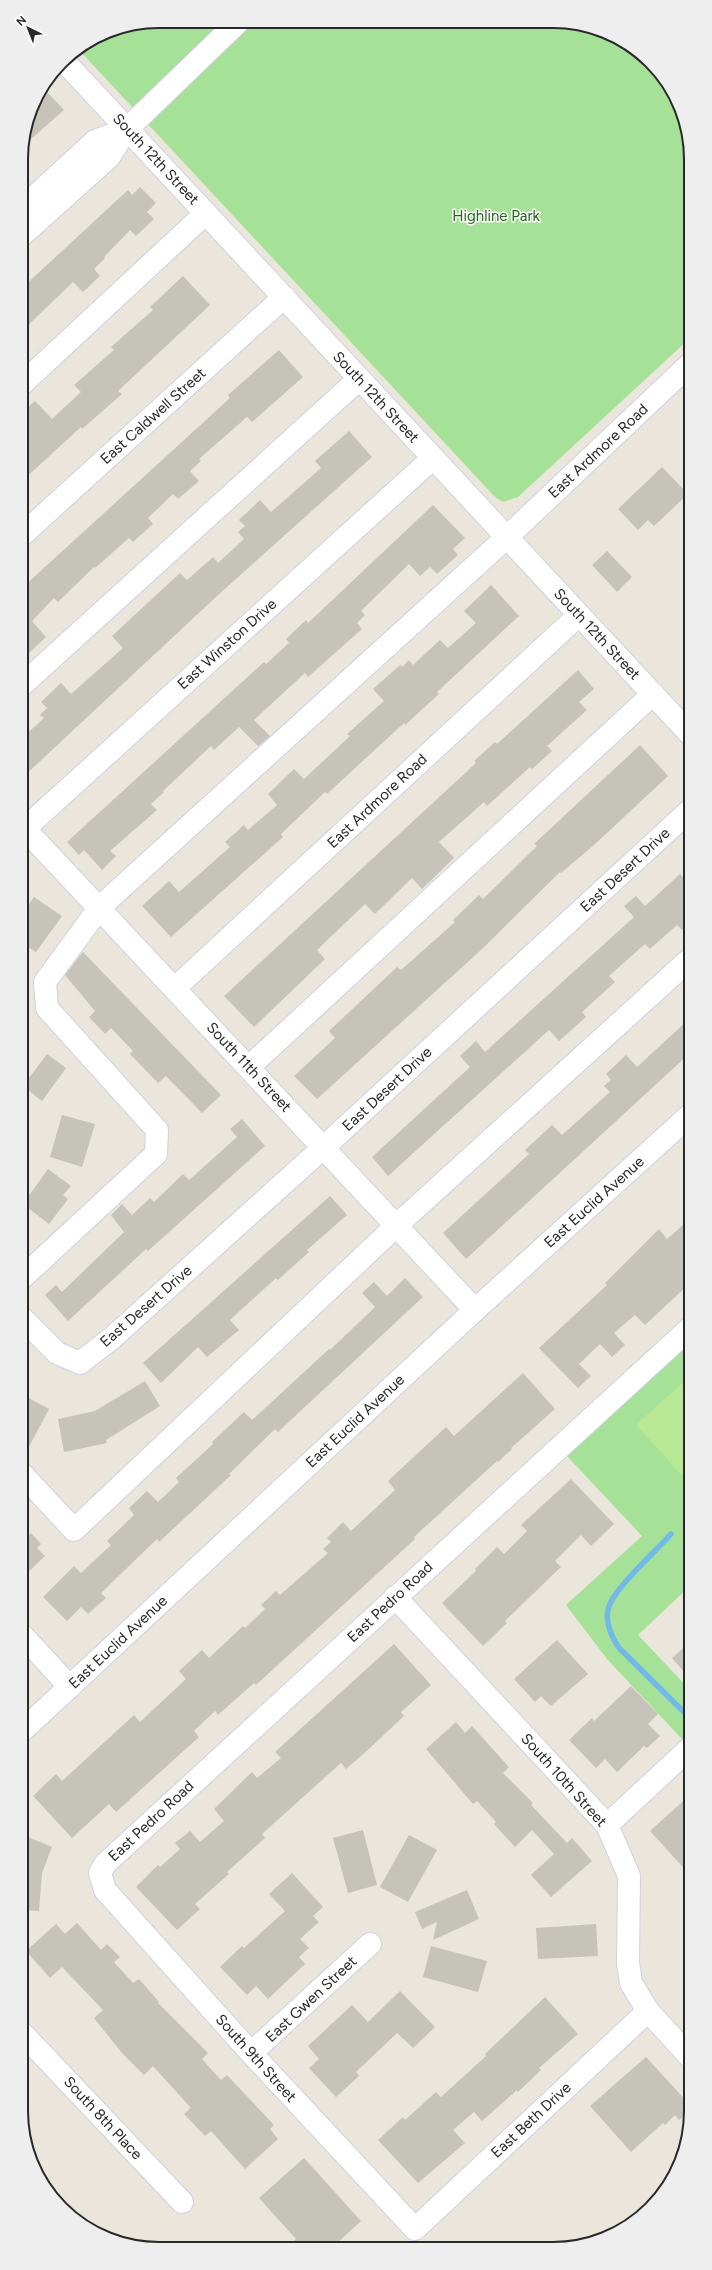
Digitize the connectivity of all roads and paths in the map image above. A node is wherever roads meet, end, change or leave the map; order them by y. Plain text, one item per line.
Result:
1 (232, 28) edge
2 (68, 65) edge
3 (127, 129) junction
4 (28, 203) edge
5 (206, 213) junction
6 (28, 230) edge
7 (284, 297) junction
8 (684, 370) edge
9 (28, 378) edge
10 (359, 379) junction
11 (432, 458) junction
12 (28, 530) edge
13 (507, 537) junction
14 (579, 615) junction
15 (28, 680) edge
16 (653, 694) junction
17 (684, 728) edge
18 (684, 816) edge
19 (28, 823) edge
20 (28, 833) edge
21 (100, 907) junction
22 (684, 965) edge
23 (175, 988) junction
24 (249, 1067) junction
25 (684, 1120) edge
26 (324, 1147) junction
27 (397, 1225) junction
28 (28, 1272) edge
29 (475, 1310) junction
30 (28, 1324) edge
31 (684, 1333) edge
32 (28, 1479) edge
33 (395, 1597) junction
34 (28, 1641) edge
35 (70, 1687) junction
36 (28, 1725) edge
37 (684, 1754) edge
38 (607, 1825) junction
39 (102, 1883) joint
40 (370, 1944) dead end
41 (648, 2011) junction
42 (28, 2038) edge
43 (684, 2050) edge
44 (251, 2053) junction
45 (182, 2202) dead end
46 (415, 2229) joint

1 - 3 street
2 - 3 street, South 12th Street
3 - 4 street
3 - 5 street, South 12th Street
3 - 6 street
5 - 7 street, South 12th Street
5 - 9 street
7 - 10 street, South 12th Street
7 - 12 street, East Caldwell Street
8 - 13 street, East Ardmore Road
10 - 11 street, South 12th Street
10 - 15 street
11 - 13 street, South 12th Street
11 - 19 street, East Winston Drive
13 - 14 street, South 12th Street
13 - 21 street, East Ardmore Road
14 - 16 street, South 12th Street
14 - 23 street, East Ardmore Road
16 - 17 street, South 12th Street
16 - 24 street
18 - 26 street, East Desert Drive
20 - 21 street, South 11th Street
21 - 23 street, South 11th Street
21 - 28 street, East Ardmore Road
22 - 27 street
23 - 24 street, South 11th Street
24 - 26 street, South 11th Street
25 - 29 street, East Euclid Avenue
26 - 27 street, South 11th Street
26 - 30 street, East Desert Drive
27 - 29 street, South 11th Street
27 - 32 street
29 - 35 street, East Euclid Avenue
31 - 33 street, East Pedro Road
33 - 38 street, South 10th Street
33 - 39 street, East Pedro Road
34 - 35 street
35 - 36 street, East Euclid Avenue
37 - 38 street
38 - 41 street, South 10th Street
39 - 44 street, South 9th Street
40 - 44 street, East Gwen Street
41 - 43 street, South 10th Street
41 - 46 street, East Beth Drive
42 - 45 street, South 8th Place
44 - 46 street, South 9th Street

